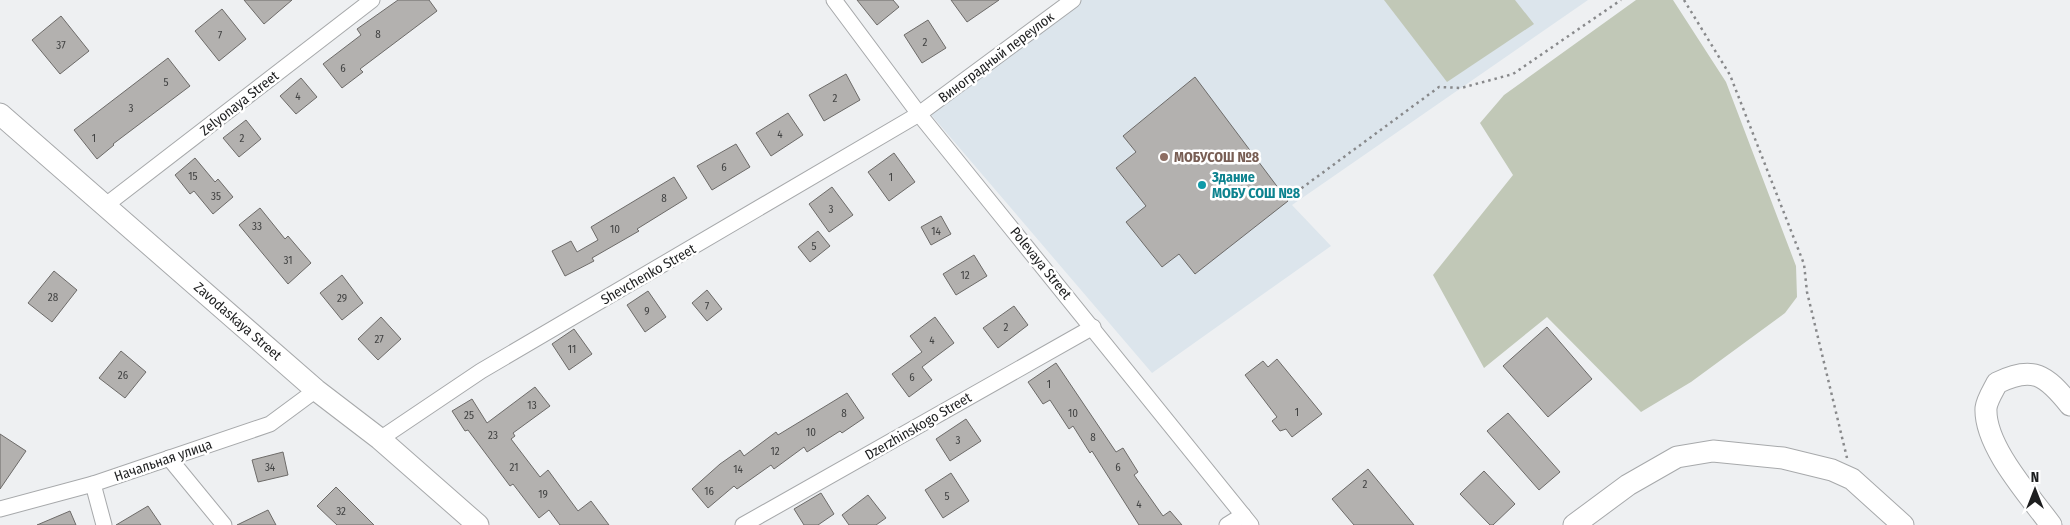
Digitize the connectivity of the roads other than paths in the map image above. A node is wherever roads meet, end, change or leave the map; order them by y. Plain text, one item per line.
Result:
1 (372, 0) edge
2 (834, 0) edge
3 (1073, 0) edge
4 (0, 114) edge
5 (919, 114) junction
6 (106, 205) junction
7 (1093, 326) junction
8 (316, 390) junction
9 (2070, 405) edge
10 (380, 439) junction
11 (169, 458) junction
12 (93, 484) junction
13 (0, 509) edge
14 (1247, 520) edge
15 (104, 525) edge
16 (224, 525) edge
17 (478, 525) edge
18 (743, 525) edge
19 (1227, 525) edge
20 (1574, 525) edge
21 (1903, 525) edge
22 (2051, 525) edge

1 - 6 street, Zelyonaya Street
2 - 5 street, Polevaya Street
3 - 5 street, Виноградный переулок
4 - 6 main road, Zavodaskaya Street
5 - 7 street, Polevaya Street
5 - 10 street, Shevchenko Street
6 - 8 main road, Zavodaskaya Street
7 - 14 street, Polevaya Street
7 - 18 street, Dzerzhinskogo Street
8 - 10 main road, Zavodaskaya Street
8 - 11 street, Начальная улица
9 - 22 main road
10 - 17 main road, Zavodaskaya Street
11 - 12 street, Начальная улица
11 - 16 street
12 - 13 street, Начальная улица
12 - 15 street
14 - 19 street
20 - 21 main road

